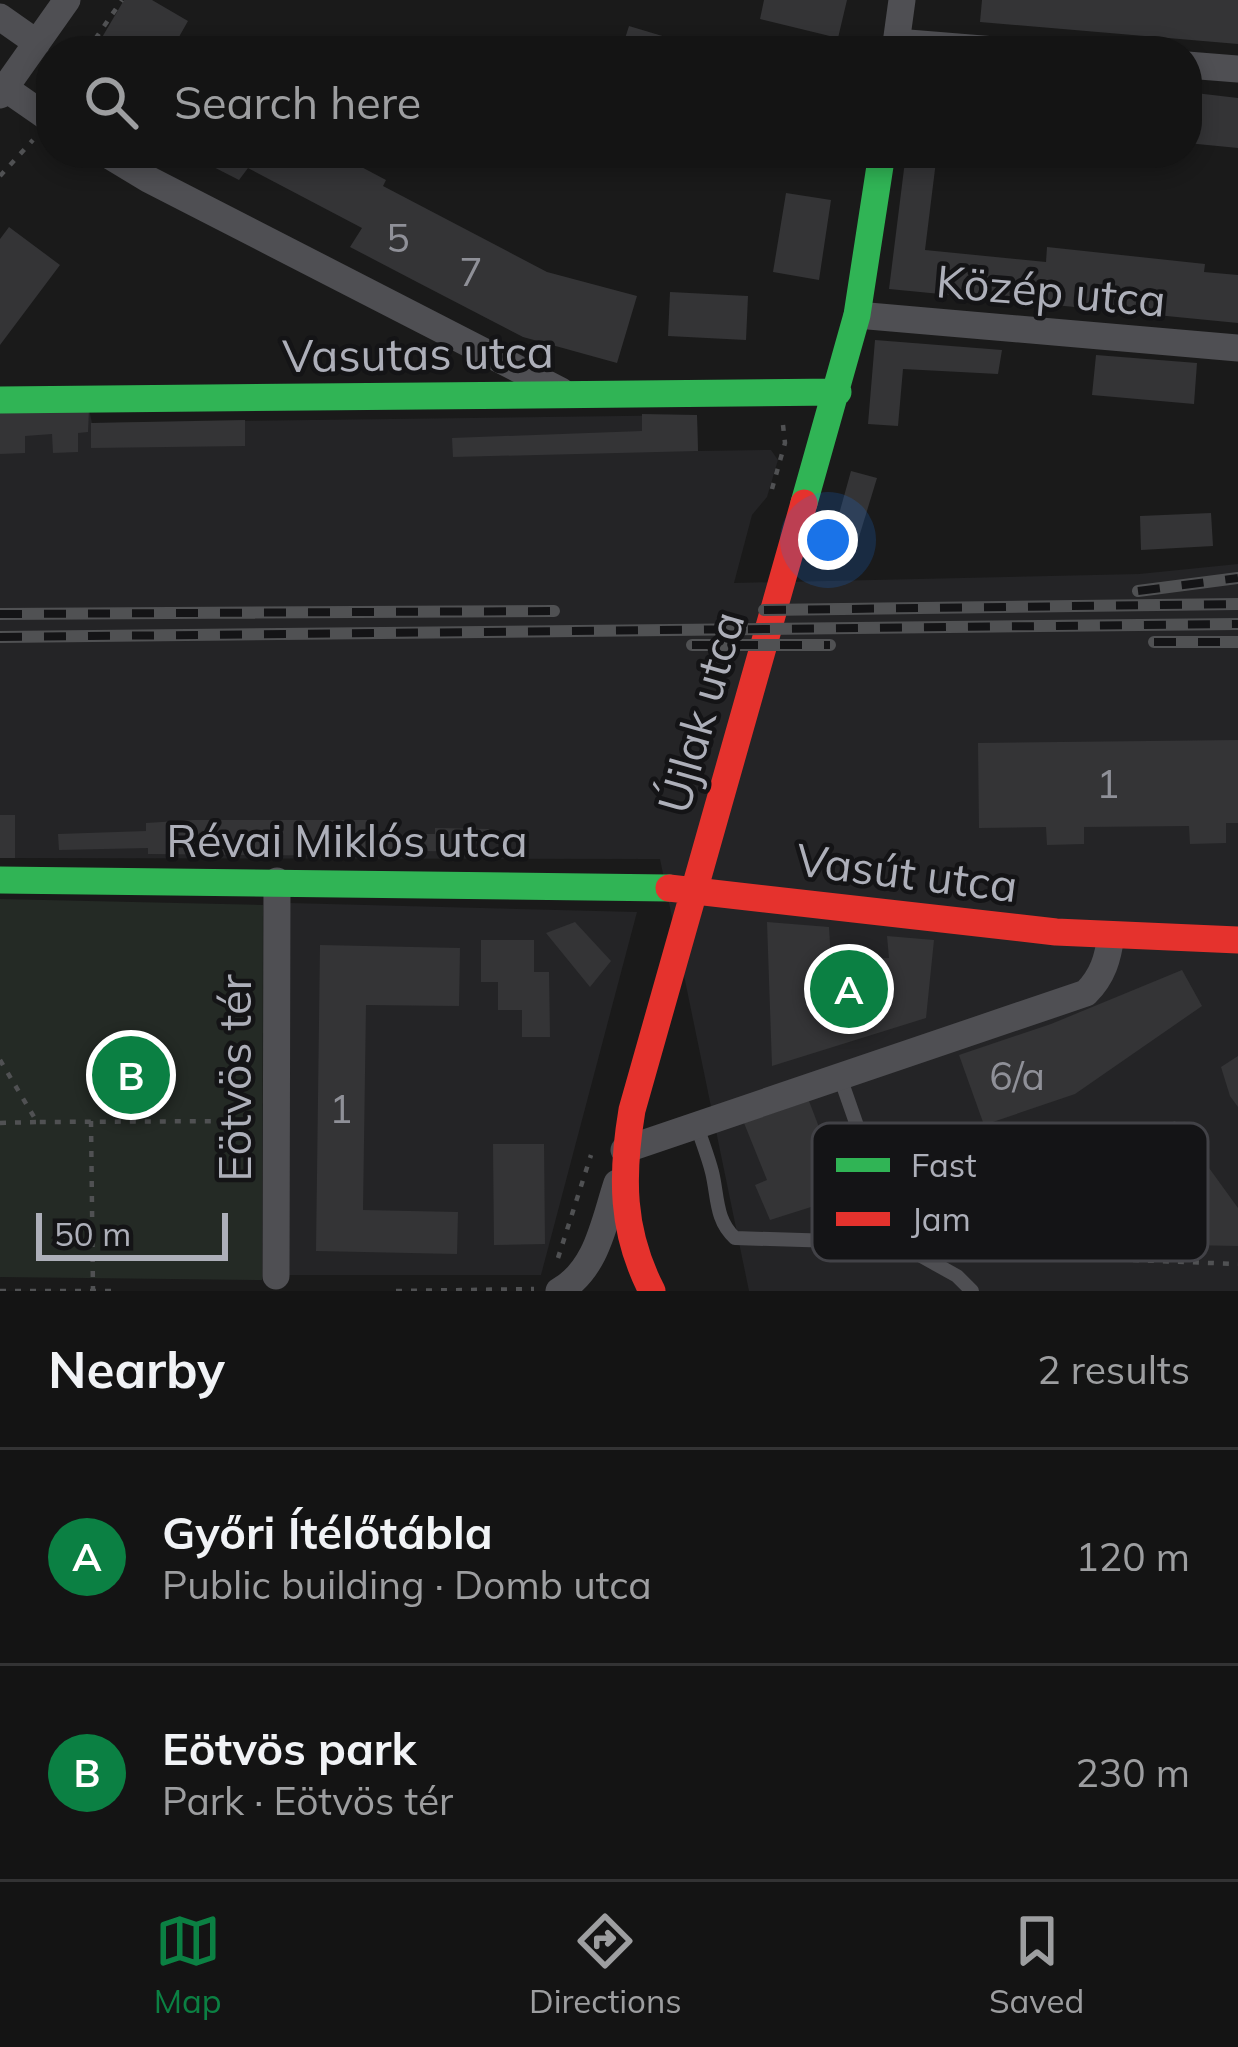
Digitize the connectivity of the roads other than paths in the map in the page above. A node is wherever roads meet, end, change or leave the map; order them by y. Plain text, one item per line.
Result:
1 (67, 0) edge
2 (902, 0) edge
3 (0, 17) edge
4 (42, 36) edge
5 (897, 36) edge
6 (36, 42) edge
7 (36, 44) edge
8 (1202, 66) edge
9 (1238, 70) edge
10 (2, 91) edge
11 (36, 119) edge
12 (130, 168) edge
13 (880, 168) edge
14 (857, 316) junction
15 (1238, 348) edge
16 (838, 392) junction
17 (565, 393) junction
18 (0, 400) edge
19 (0, 880) edge
20 (278, 881) junction
21 (693, 889) junction
22 (1111, 934) junction
23 (1238, 940) edge
24 (840, 1077) junction
25 (696, 1123) junction
26 (856, 1123) edge
27 (622, 1161) junction
28 (812, 1242) edge
29 (930, 1261) edge
30 (276, 1276) dead end
31 (549, 1285) edge
32 (652, 1291) edge
33 (972, 1291) edge

1 - 4 street
2 - 5 street
3 - 6 street
7 - 10 street
8 - 9 street
10 - 11 street
12 - 17 street
13 - 14 street, Újlak utca
14 - 15 street, Közép utca
14 - 16 street, Újlak utca
16 - 17 street, Vasutas utca
16 - 21 street, Újlak utca
17 - 18 street, Vasutas utca
19 - 20 street, Révai Miklós utca
20 - 21 street, Révai Miklós utca
20 - 30 street, Eötvös tér
21 - 22 street, Vasút utca
21 - 27 street, Újlak utca
22 - 23 street, Vasút utca
22 - 24 street
24 - 25 street
24 - 26 lane
25 - 27 street
25 - 28 lane
27 - 31 street
27 - 32 street, Újlak utca
29 - 33 lane

